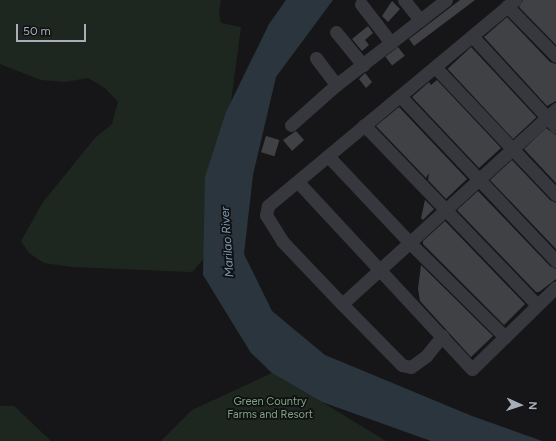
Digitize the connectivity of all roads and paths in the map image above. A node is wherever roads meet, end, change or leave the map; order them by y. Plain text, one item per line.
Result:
1 (404, 0) edge
2 (446, 0) edge
3 (511, 3) edge
4 (361, 4) dead end
5 (420, 20) junction
6 (336, 32) dead end
7 (472, 36) junction
8 (391, 43) junction
9 (556, 56) edge
10 (316, 58) dead end
11 (363, 65) junction
12 (435, 66) junction
13 (336, 86) junction
14 (400, 96) junction
15 (551, 113) edge
16 (364, 125) junction
17 (291, 126) dead end
18 (556, 127) edge
19 (513, 149) junction
20 (328, 156) junction
21 (479, 181) junction
22 (298, 182) junction
23 (556, 195) edge
24 (446, 212) junction
25 (411, 244) junction
26 (556, 261) edge
27 (379, 270) junction
28 (556, 287) edge
29 (342, 304) junction
30 (537, 305) junction
31 (442, 336) junction
32 (505, 337) junction

1 - 5 street
2 - 5 street
3 - 7 street
3 - 9 street
4 - 8 street
5 - 8 street
6 - 11 street
7 - 12 street
7 - 15 street
8 - 11 street
10 - 13 street
11 - 13 street
12 - 14 street
12 - 19 street
13 - 17 street
14 - 16 street
14 - 21 street
15 - 18 street
15 - 19 street
16 - 20 street
16 - 24 street
19 - 21 street
19 - 23 street
20 - 22 street
20 - 25 street
21 - 24 street
21 - 26 street
22 - 27 street
22 - 29 street
24 - 25 street
24 - 30 street
25 - 27 street
25 - 32 street
27 - 29 street
27 - 31 street
28 - 30 street
29 - 31 street
30 - 32 street
31 - 32 street

